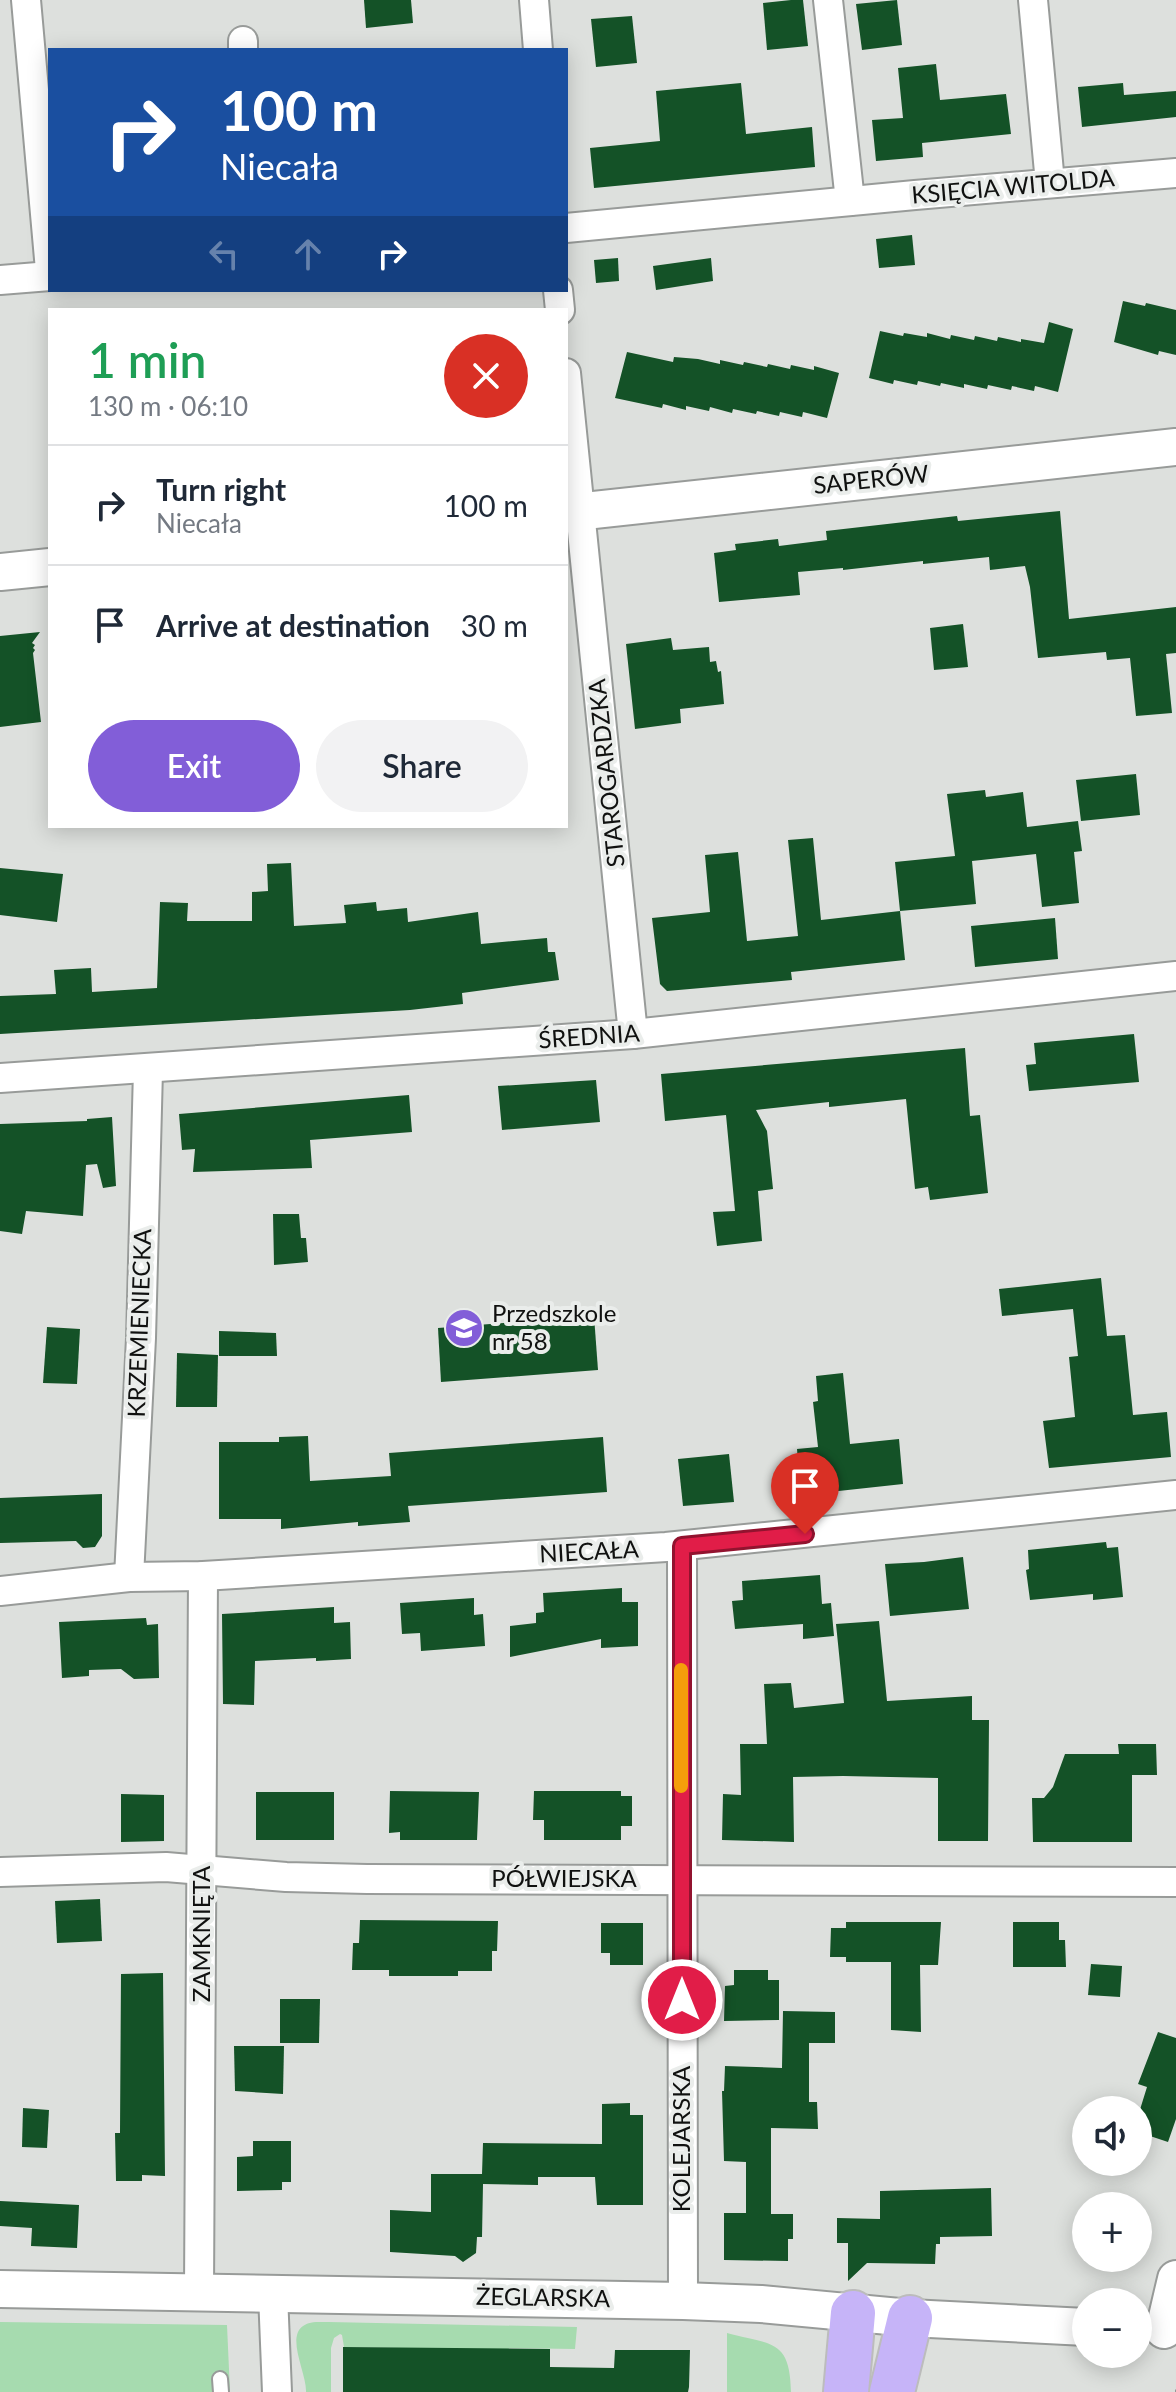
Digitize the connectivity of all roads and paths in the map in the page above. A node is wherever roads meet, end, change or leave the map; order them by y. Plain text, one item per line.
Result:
1 (26, 0) edge
2 (534, 0) edge
3 (828, 0) edge
4 (1033, 0) edge
5 (538, 48) edge
6 (1176, 173) edge
7 (1050, 183) junction
8 (850, 201) junction
9 (568, 228) edge
10 (48, 250) edge
11 (48, 273) edge
12 (0, 280) edge
13 (568, 413) edge
14 (1176, 447) edge
15 (573, 512) edge
16 (48, 567) edge
17 (0, 572) edge
18 (1176, 976) edge
19 (633, 1034) junction
20 (148, 1070) junction
21 (0, 1078) edge
22 (1176, 1495) edge
23 (682, 1546) junction
24 (203, 1576) junction
25 (129, 1577) junction
26 (0, 1591) edge
27 (202, 1870) junction
28 (0, 1872) edge
29 (681, 1879) junction
30 (1176, 1882) edge
31 (1176, 2279) edge
32 (0, 2289) edge
33 (199, 2292) junction
34 (273, 2294) junction
35 (683, 2301) junction
36 (853, 2313) junction
37 (910, 2318) junction
38 (1072, 2326) edge
39 (1159, 2330) edge
40 (277, 2392) edge
41 (846, 2392) edge
42 (892, 2392) edge

1 - 10 street
2 - 5 street
3 - 8 street
4 - 7 street
6 - 7 street, KSIĘCIA WITOLDA
7 - 8 street, KSIĘCIA WITOLDA
8 - 9 street, KSIĘCIA WITOLDA
11 - 12 street
13 - 15 street, STAROGARDZKA
14 - 15 street, SAPERÓW
15 - 19 street, STAROGARDZKA
16 - 17 street
18 - 19 street, ŚREDNIA
19 - 20 street, ŚREDNIA
20 - 21 street, ŚREDNIA
20 - 25 street, KRZEMIENIECKA
22 - 23 street, NIECAŁA
23 - 24 street, NIECAŁA
23 - 29 street, KOLEJARSKA
24 - 25 street, NIECAŁA
24 - 27 street, ZAMKNIĘTA
25 - 26 street, NIECAŁA
27 - 28 street, PÓŁWIEJSKA
27 - 29 street, PÓŁWIEJSKA
27 - 33 street, ZAMKNIĘTA
29 - 30 street, PÓŁWIEJSKA
29 - 35 street, KOLEJARSKA
31 - 39 street
32 - 33 street, ŻEGLARSKA
33 - 34 street, ŻEGLARSKA
34 - 35 street, ŻEGLARSKA
34 - 40 street
35 - 36 street, ŻEGLARSKA
36 - 37 street, ŻEGLARSKA
36 - 41 main road
37 - 38 street, ŻEGLARSKA
37 - 42 main road

